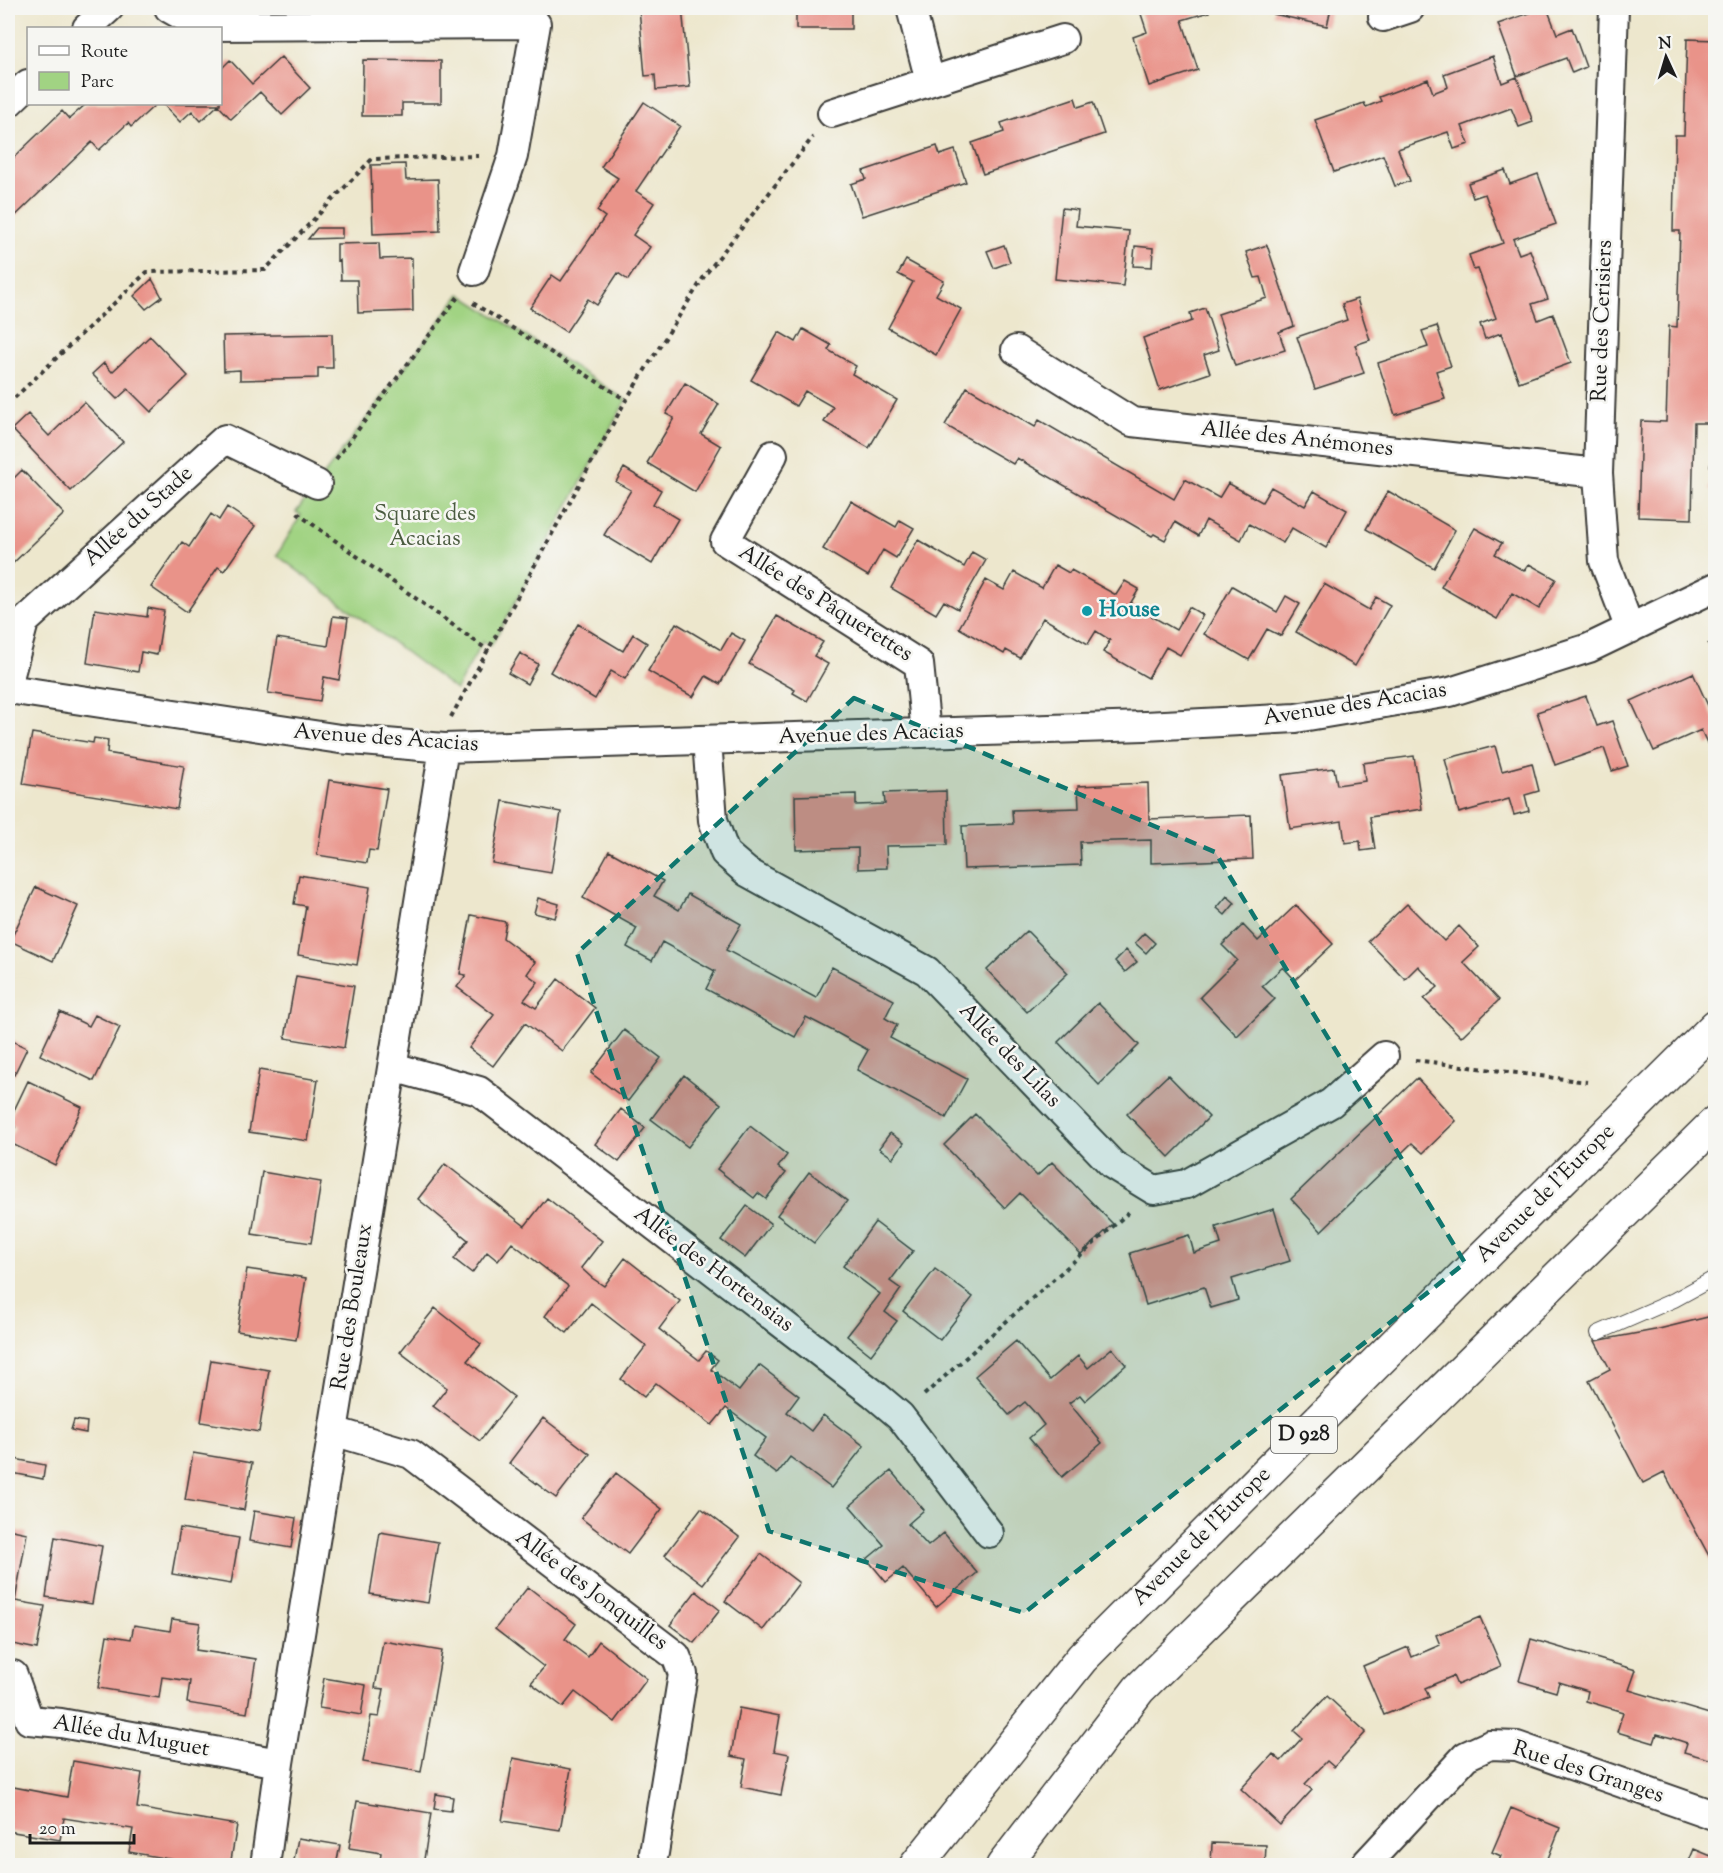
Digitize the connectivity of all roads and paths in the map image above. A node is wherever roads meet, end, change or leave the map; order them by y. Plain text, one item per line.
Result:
1 (109, 8) edge
2 (170, 8) edge
3 (911, 8) edge
4 (1410, 8) edge
5 (1614, 8) edge
6 (1383, 17) dead end
7 (88, 27) edge
8 (1063, 39) dead end
9 (930, 81) junction
10 (27, 85) edge
11 (8, 103) edge
12 (832, 113) joint
13 (513, 156) junction
14 (467, 283) junction
15 (1016, 350) dead end
16 (626, 400) junction
17 (8, 404) edge
18 (773, 455) dead end
19 (1598, 473) junction
20 (316, 484) junction
21 (1716, 587) edge
22 (1630, 629) junction
23 (489, 651) junction
24 (8, 682) edge
25 (8, 689) edge
26 (926, 733) junction
27 (707, 740) junction
28 (444, 748) junction
29 (1716, 1026) edge
30 (1384, 1056) joint
31 (393, 1067) junction
32 (1587, 1082) dead end
33 (1716, 1122) edge
34 (1154, 1190) junction
35 (1716, 1277) edge
36 (1598, 1333) dead end
37 (900, 1416) junction
38 (333, 1431) junction
39 (989, 1533) dead end
40 (13, 1675) dead end
41 (279, 1763) junction
42 (1716, 1816) edge
43 (654, 1853) dead end
44 (265, 1866) edge
45 (915, 1866) edge
46 (1003, 1866) edge
47 (1364, 1866) edge

1 - 7 street
2 - 13 street
3 - 9 street
4 - 6 street
5 - 19 street, Rue des Cerisiers
8 - 9 street
9 - 12 street
10 - 11 street
12 - 16 path
13 - 14 street
13 - 17 path
14 - 16 path
14 - 20 path
15 - 19 street, Allée des Anémones
16 - 23 path
18 - 26 street, Allée des Pâquerettes
19 - 22 street, Rue des Cerisiers
20 - 23 path
20 - 24 street, Allée du Stade
21 - 22 street, Avenue des Acacias
22 - 26 street, Avenue des Acacias
23 - 28 path
25 - 28 street, Avenue des Acacias
26 - 27 street, Avenue des Acacias
27 - 28 street, Avenue des Acacias
27 - 34 street, Allée des Lilas
28 - 31 street, Rue des Bouleaux
29 - 45 main road, Avenue de l'Europe / D 928
30 - 32 path
30 - 34 street
31 - 37 street, Allée des Hortensias
31 - 38 street, Rue des Bouleaux
33 - 46 main road, D 928
34 - 37 path
35 - 36 lane
37 - 39 street, Allée des Hortensias
38 - 41 street, Rue des Bouleaux
38 - 43 street, Allée des Jonquilles
40 - 41 street, Allée du Muguet
41 - 44 street, Rue des Bouleaux
42 - 47 street, Rue des Granges

